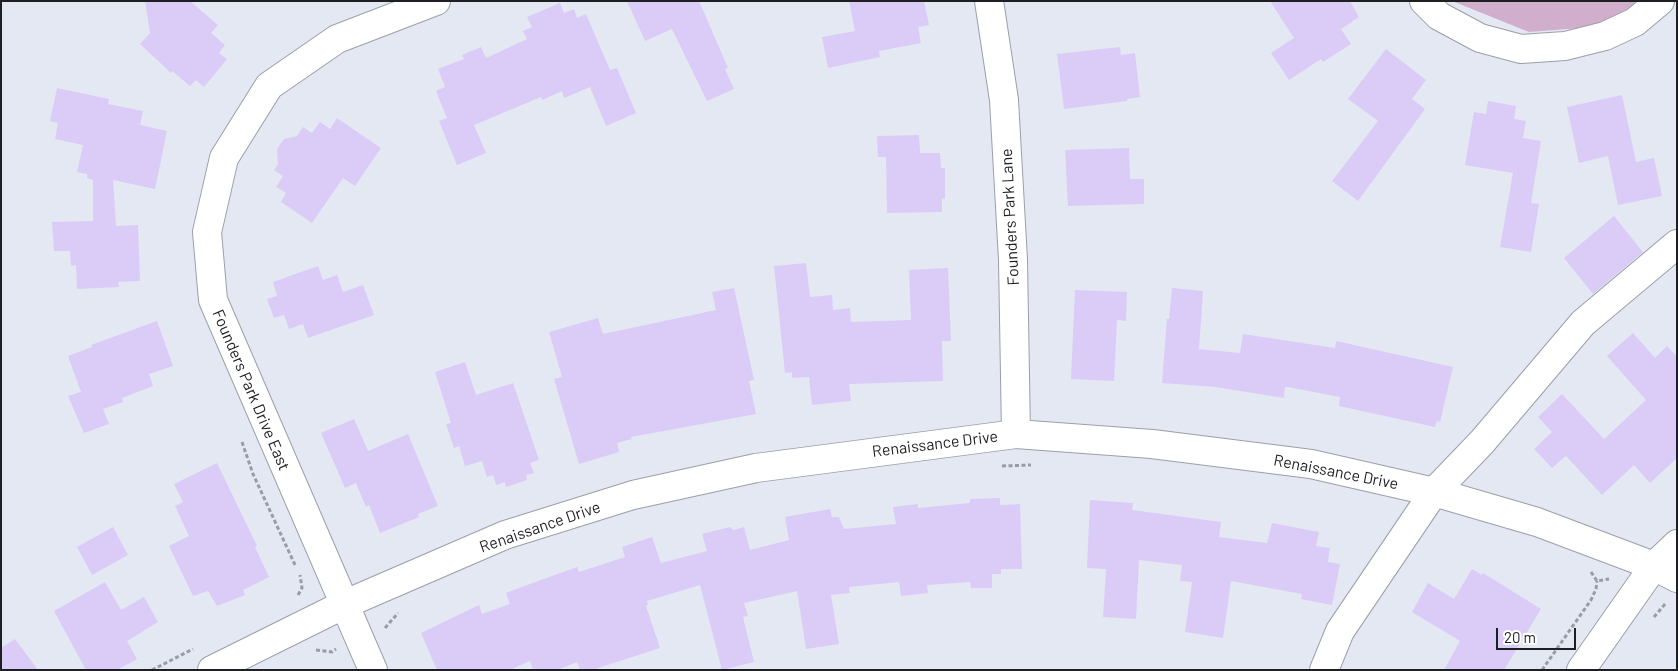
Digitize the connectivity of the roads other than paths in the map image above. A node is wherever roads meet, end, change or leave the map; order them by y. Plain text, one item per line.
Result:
1 (436, 1) edge
2 (989, 1) edge
3 (1424, 1) edge
4 (1660, 1) edge
5 (1677, 244) edge
6 (1016, 434) junction
7 (1434, 492) junction
8 (1677, 544) edge
9 (1655, 567) edge
10 (344, 605) junction
11 (212, 670) edge
12 (373, 670) edge
13 (1324, 670) edge
14 (1581, 670) edge

1 - 10 street, Founders Park Drive East
2 - 6 street, Founders Park Lane
3 - 4 street
5 - 7 street
6 - 7 street, Renaissance Drive
6 - 10 street, Renaissance Drive
7 - 9 street, Renaissance Drive
7 - 13 street
8 - 9 street
9 - 14 street
10 - 11 street, Renaissance Drive
10 - 12 street, Founders Park Drive East

